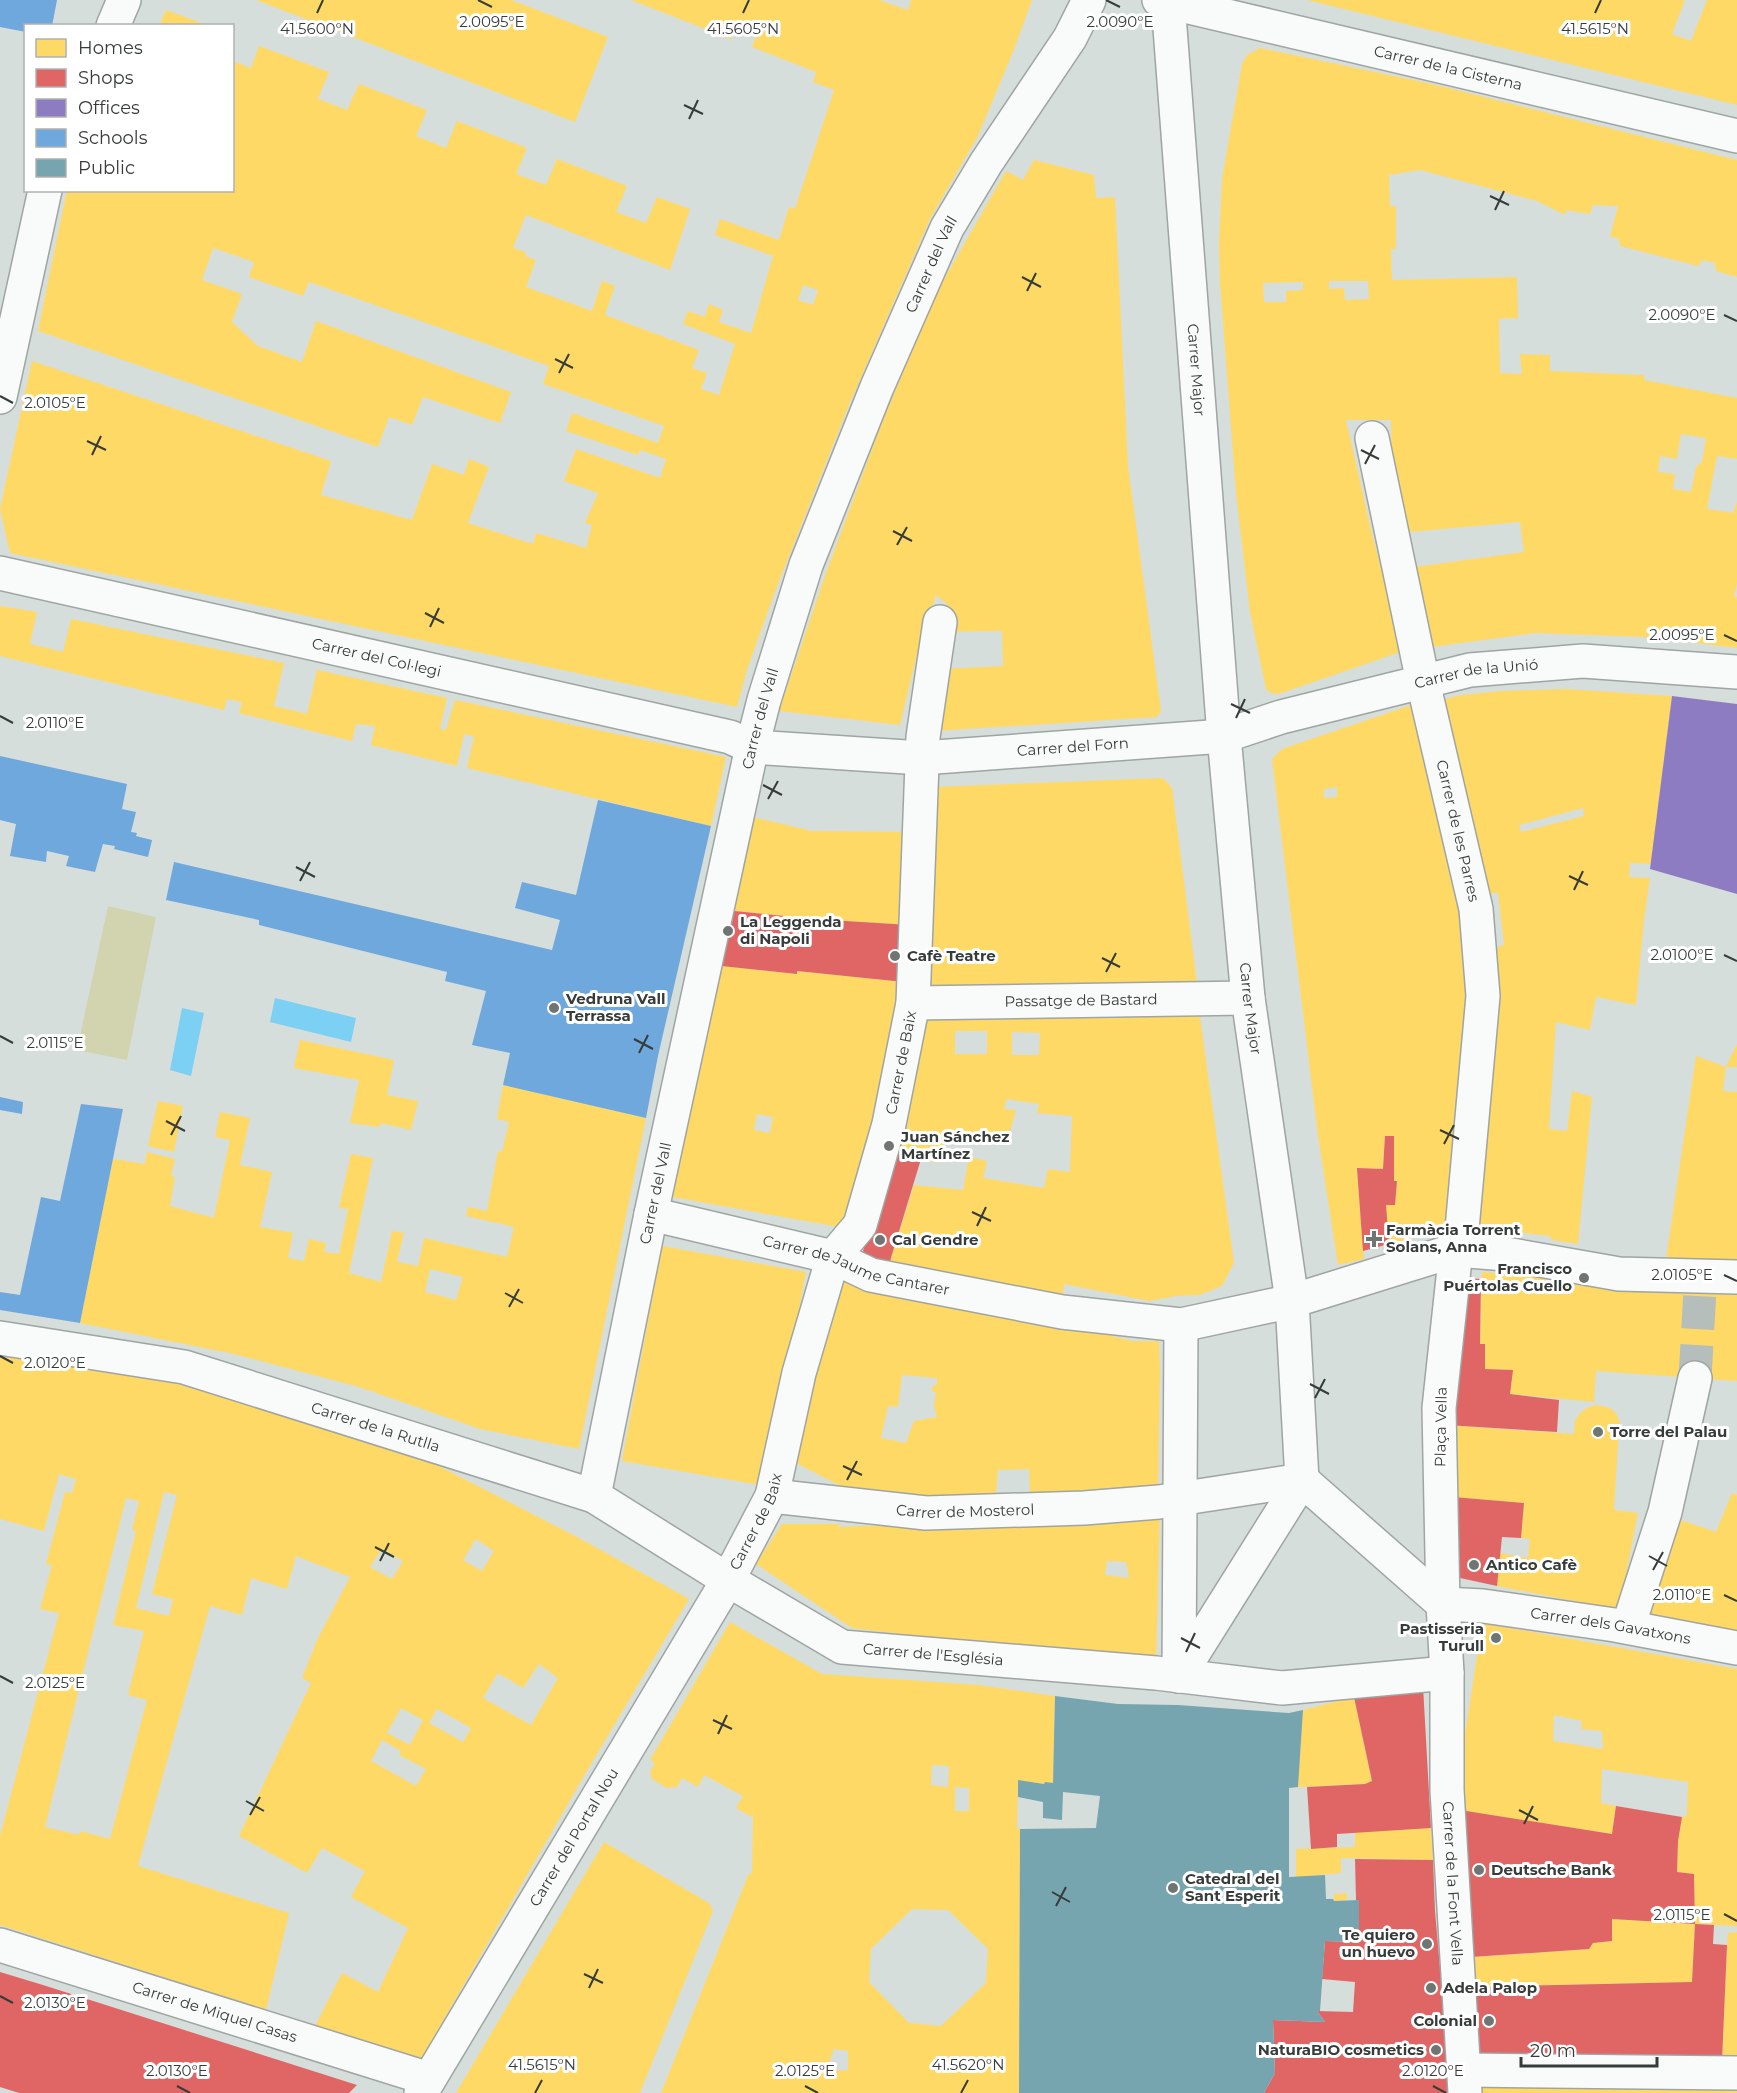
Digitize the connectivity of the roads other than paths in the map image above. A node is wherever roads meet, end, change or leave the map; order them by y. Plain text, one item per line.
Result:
1 (124, 0) edge
2 (1089, 0) edge
3 (1164, 1) edge
4 (114, 24) edge
5 (1737, 136) edge
6 (45, 192) edge
7 (0, 397) edge
8 (1372, 438) dead end
9 (0, 573) edge
10 (940, 622) dead end
11 (1737, 672) edge
12 (1423, 682) junction
13 (1190, 725) dead end
14 (1224, 736) junction
15 (752, 747) junction
16 (922, 759) junction
17 (1248, 998) junction
18 (913, 1004) junction
19 (651, 1214) junction
20 (1463, 1244) junction
21 (833, 1257) junction
22 (1737, 1277) edge
23 (1291, 1290) junction
24 (1181, 1324) junction
25 (0, 1338) edge
26 (1695, 1378) tunnel mouth
27 (1302, 1480) junction
28 (594, 1496) junction
29 (772, 1496) junction
30 (1169, 1501) junction
31 (728, 1580) junction
32 (1443, 1604) junction
33 (1628, 1627) junction
34 (1737, 1648) edge
35 (1447, 1673) junction
36 (1168, 1675) junction
37 (0, 1945) edge
38 (1737, 2073) edge
39 (1465, 2082) edge
40 (425, 2086) edge

1 - 4 street
2 - 15 street, Carrer del Vall
3 - 5 street, Carrer de la Cisterna
3 - 14 street, Carrer Major
6 - 7 street
8 - 12 street, Carrer de les Parres
9 - 15 street, Carrer del Col·legi
10 - 16 street, Carrer de Baix
11 - 12 street, Carrer de la Unió
12 - 14 street, Carrer de la Unió
12 - 20 street, Carrer de les Parres
13 - 14 street
14 - 16 street, Carrer del Forn
14 - 17 street, Carrer Major
15 - 16 street, Carrer del Col·legi
15 - 19 street, Carrer del Vall
16 - 18 street, Carrer de Baix
17 - 18 street, Passatge de Bastard
17 - 23 street, Carrer Major
18 - 21 street, Carrer de Baix
19 - 21 street, Carrer de Jaume Cantarer
19 - 28 street, Carrer del Vall
20 - 22 street
20 - 23 street
20 - 32 street, Plaça Vella
21 - 24 street, Carrer de Jaume Cantarer
21 - 29 street, Carrer de Baix
23 - 24 street
23 - 27 street
24 - 30 street
25 - 28 street, Carrer de la Rutlla
26 - 33 street
27 - 30 street
27 - 32 street
27 - 36 street
28 - 31 street, Carrer de la Rutlla
29 - 30 street, Carrer de Mosterol
29 - 31 street, Carrer de Baix
30 - 36 street
31 - 36 street, Carrer de l'Església
31 - 40 street, Carrer del Portal Nou
32 - 33 street, Carrer dels Gavatxons
32 - 35 street, Plaça Vella
33 - 34 street, Carrer dels Gavatxons
35 - 36 street
35 - 39 street, Carrer de la Font Vella
37 - 40 street, Carrer de Miquel Casas
38 - 39 street

